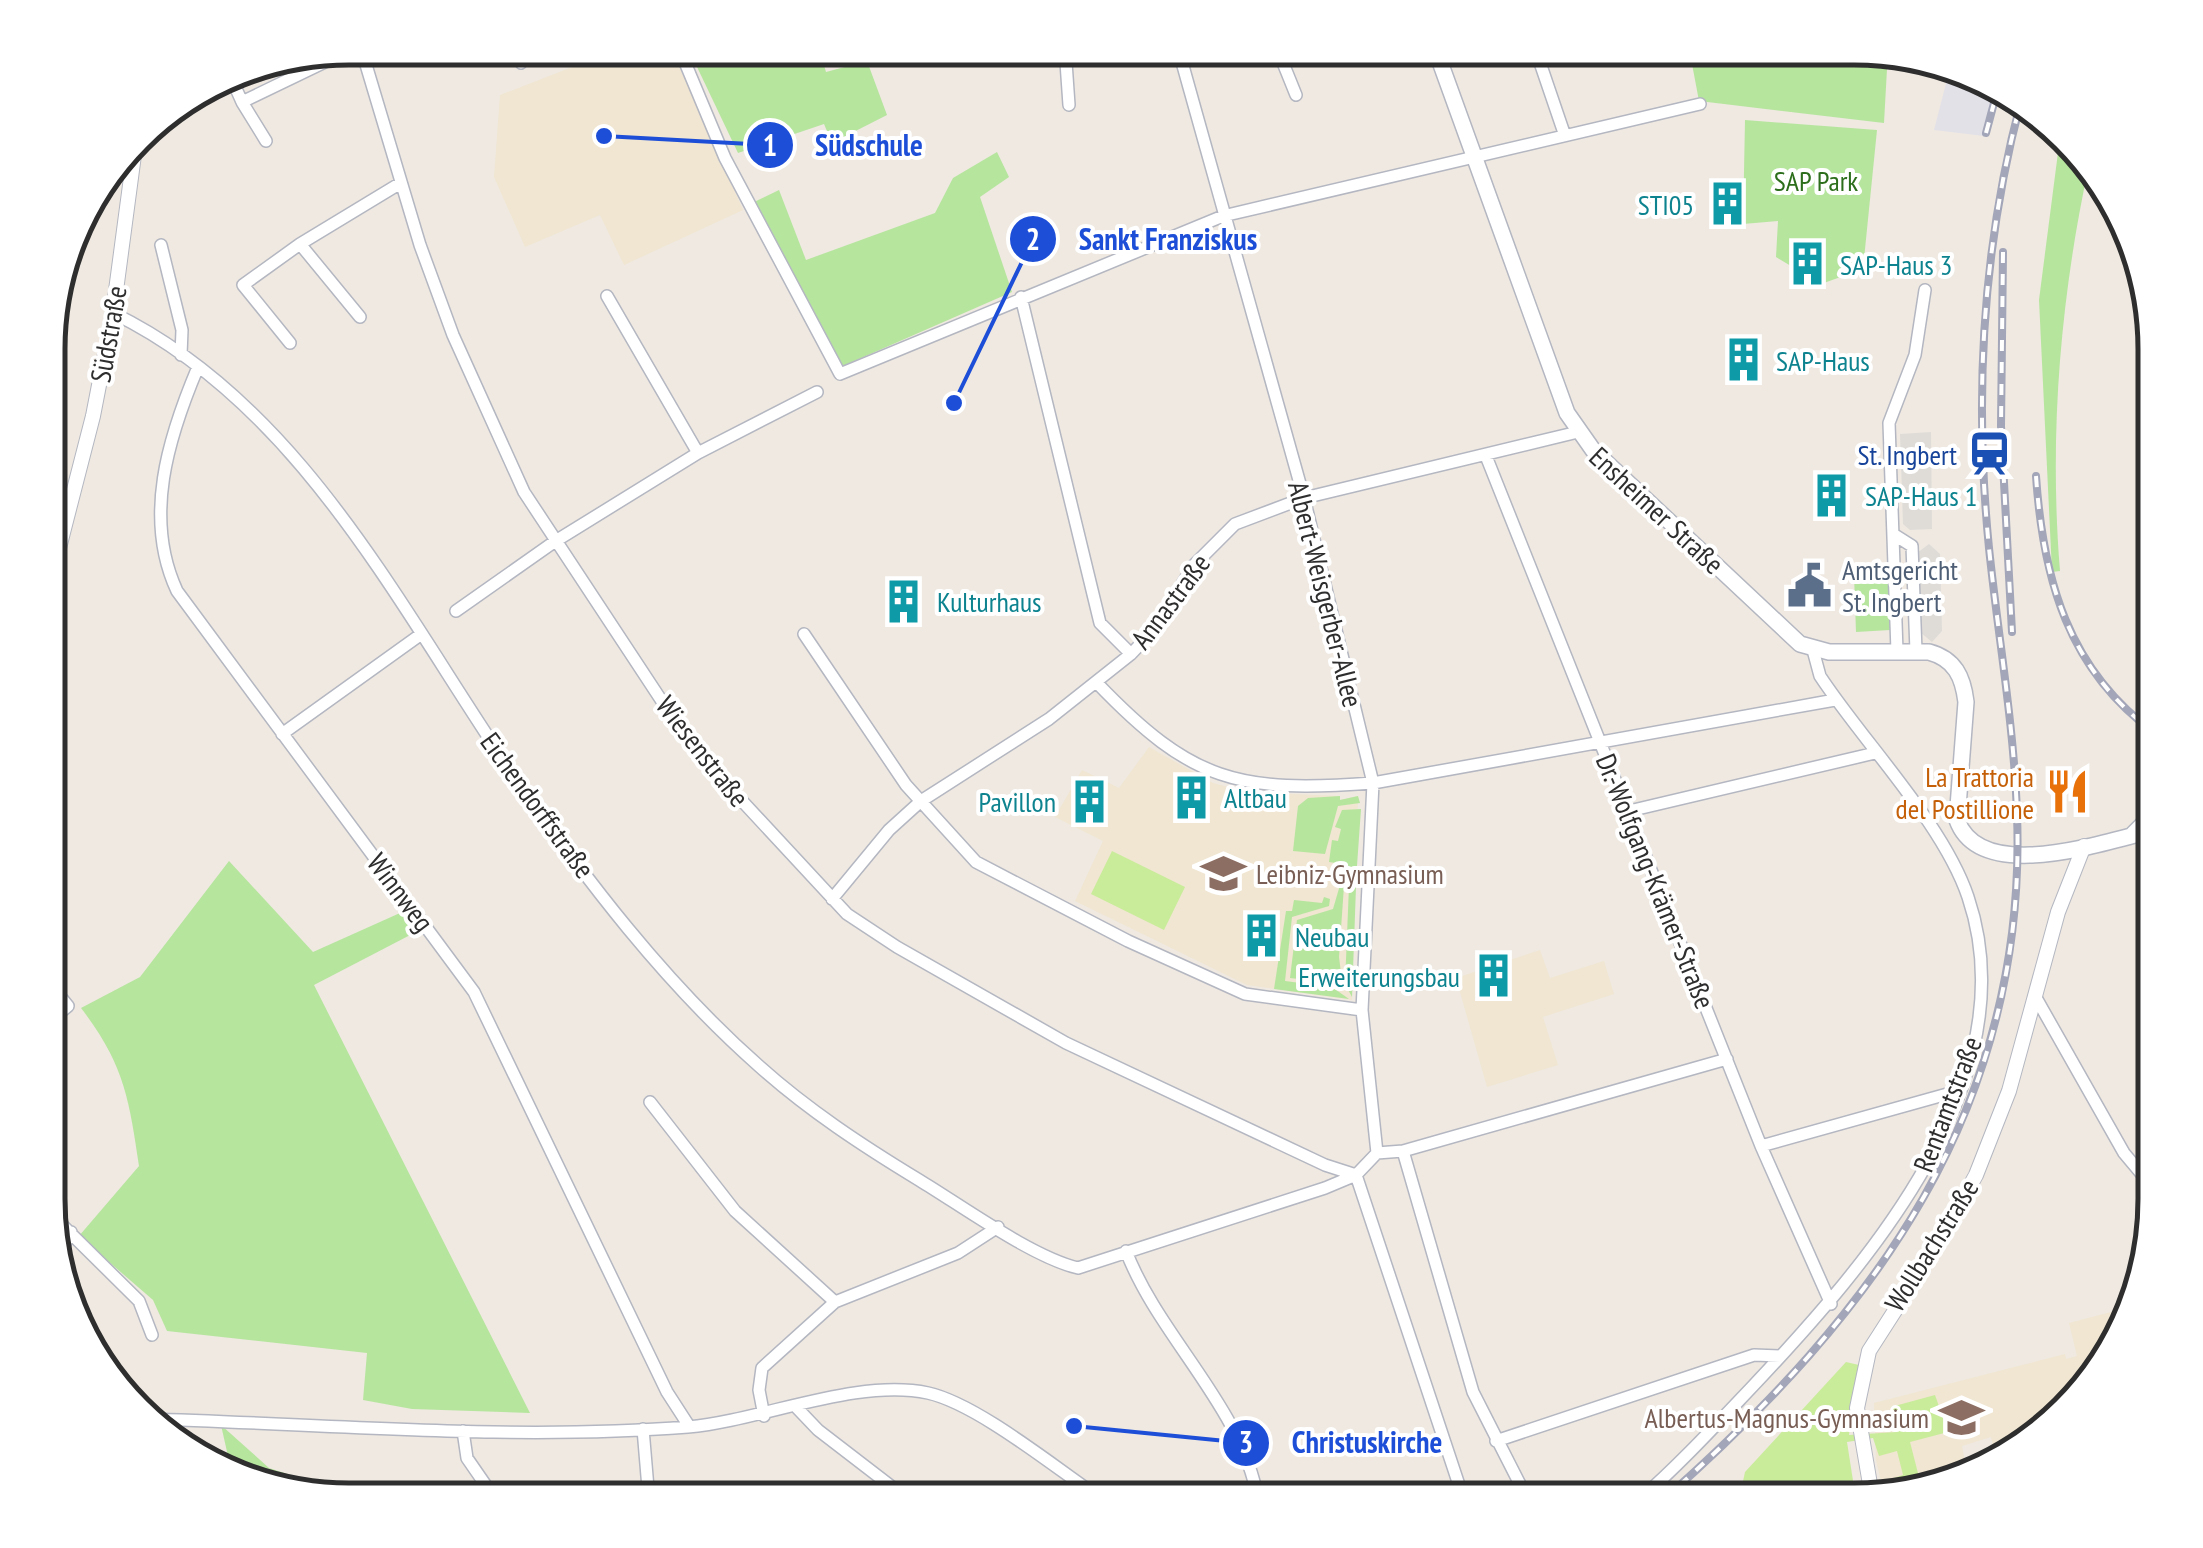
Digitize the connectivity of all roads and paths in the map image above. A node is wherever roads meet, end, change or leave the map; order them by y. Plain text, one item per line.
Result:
1 (362, 65) edge
2 (686, 65) edge
3 (1067, 65) edge
4 (1183, 66) edge
5 (1285, 66) edge
6 (1443, 66) edge
7 (1542, 66) edge
8 (317, 67) edge
9 (236, 89) edge
10 (1296, 95) dead end
11 (242, 102) junction
12 (1700, 104) dead end
13 (1069, 106) dead end
14 (1564, 133) junction
15 (266, 141) dead end
16 (1476, 156) junction
17 (133, 165) edge
18 (398, 184) junction
19 (1223, 216) junction
20 (161, 244) dead end
21 (300, 244) junction
22 (1925, 290) dead end
23 (607, 296) dead end
24 (1021, 297) junction
25 (113, 313) junction
26 (360, 317) dead end
27 (290, 343) dead end
28 (181, 355) junction
29 (198, 367) junction
30 (817, 392) dead end
31 (1578, 432) junction
32 (698, 454) junction
33 (1486, 456) junction
34 (1304, 498) junction
35 (65, 523) edge
36 (1893, 534) junction
37 (554, 542) junction
38 (456, 611) dead end
39 (804, 634) dead end
40 (420, 635) junction
41 (1813, 650) junction
42 (1897, 651) junction
43 (1916, 651) junction
44 (1132, 654) junction
45 (1097, 682) junction
46 (1836, 700) junction
47 (282, 734) junction
48 (1602, 744) junction
49 (1875, 753) junction
50 (1372, 783) junction
51 (921, 802) junction
52 (1628, 811) junction
53 (2137, 830) edge
54 (2137, 834) edge
55 (2132, 835) junction
56 (2084, 846) junction
57 (832, 899) junction
58 (2034, 996) junction
59 (1362, 1010) junction
60 (1727, 1059) junction
61 (1958, 1090) junction
62 (650, 1102) dead end
63 (1762, 1146) junction
64 (1403, 1150) junction
65 (1376, 1153) junction
66 (2137, 1168) edge
67 (1356, 1175) junction
68 (998, 1227) junction
69 (67, 1229) edge
70 (71, 1232) junction
71 (68, 1238) edge
72 (1126, 1251) junction
73 (835, 1302) junction
74 (1831, 1304) junction
75 (152, 1335) dead end
76 (1781, 1356) junction
77 (798, 1408) junction
78 (764, 1416) junction
79 (171, 1420) edge
80 (689, 1426) junction
81 (642, 1429) junction
82 (463, 1431) junction
83 (1496, 1440) junction
84 (484, 1482) edge
85 (646, 1482) edge
86 (886, 1482) edge
87 (1077, 1482) edge
88 (1870, 1482) edge
89 (1253, 1483) edge
90 (1458, 1483) edge
91 (1519, 1483) edge
92 (1656, 1483) edge

1 - 18 street, Wiesenstraße
2 - 24 street
3 - 13 street
4 - 19 street, Albert-Weisgerber-Allee
5 - 10 street
6 - 16 main road, Ensheimer Straße
7 - 14 street
8 - 11 street
9 - 11 street
11 - 15 street
12 - 14 street
14 - 16 street
16 - 19 street
16 - 31 main road, Ensheimer Straße
17 - 25 street, Südstraße
18 - 21 street
18 - 37 street, Wiesenstraße
19 - 24 street
19 - 34 street, Albert-Weisgerber-Allee
20 - 28 street
21 - 26 street
21 - 27 street
22 - 36 street
23 - 32 street
24 - 44 street
25 - 28 street, Eichendorffstraße
25 - 35 street, Südstraße
28 - 29 street, Eichendorffstraße
29 - 40 street, Eichendorffstraße
29 - 47 street, Winnweg
30 - 32 street
31 - 33 street, Annastraße
31 - 41 main road, Ensheimer Straße
32 - 37 street
33 - 34 street, Annastraße
33 - 48 street, Dr.-Wolfgang-Krämer-Straße
34 - 44 street, Annastraße
34 - 50 street, Albert-Weisgerber-Allee
36 - 42 street
36 - 43 street
37 - 38 street
37 - 57 street, Wiesenstraße
39 - 51 street
40 - 47 street
40 - 68 street, Eichendorffstraße
41 - 42 main road
41 - 46 street, Rentamtstraße
42 - 43 main road
43 - 56 main road
44 - 45 street, Annastraße
45 - 50 street
45 - 51 street, Annastraße
46 - 48 street
46 - 49 street, Rentamtstraße
47 - 80 street, Winnweg
48 - 50 street
48 - 52 street, Dr.-Wolfgang-Krämer-Straße
49 - 52 street
49 - 61 street, Rentamtstraße
50 - 59 street, Albert-Weisgerber-Allee
51 - 57 street, Annastraße
51 - 59 street
52 - 60 street, Dr.-Wolfgang-Krämer-Straße
53 - 55 main road
54 - 55 main road
55 - 56 main road
56 - 58 street, Wollbachstraße
57 - 67 street, Wiesenstraße
58 - 66 street
58 - 88 street, Wollbachstraße
59 - 65 street, Albert-Weisgerber-Allee
60 - 63 street, Dr.-Wolfgang-Krämer-Straße
60 - 64 street
61 - 63 street
61 - 74 street, Rentamtstraße
62 - 73 street
63 - 74 street, Dr.-Wolfgang-Krämer-Straße
64 - 65 street
64 - 83 street
65 - 67 street
67 - 72 street, Eichendorffstraße
67 - 90 street
68 - 72 street, Eichendorffstraße
68 - 73 street
69 - 70 street
70 - 71 street
70 - 75 street
72 - 89 street
73 - 78 street
74 - 76 street, Rentamtstraße
76 - 83 street
76 - 92 street, Rentamtstraße
77 - 78 street
77 - 86 street
77 - 87 street
78 - 80 street
79 - 82 street
80 - 81 street
81 - 82 street
81 - 85 street
82 - 84 street
83 - 91 street

